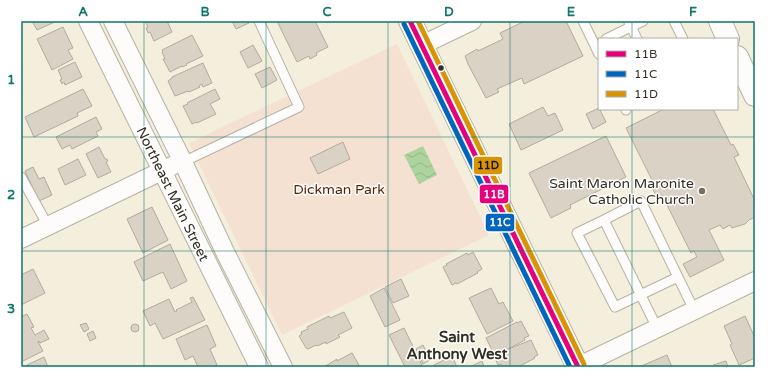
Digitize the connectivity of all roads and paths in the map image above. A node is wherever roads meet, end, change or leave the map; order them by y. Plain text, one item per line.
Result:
1 (88, 21) edge
2 (114, 21) edge
3 (259, 21) edge
4 (410, 21) edge
5 (472, 21) edge
6 (583, 21) edge
7 (643, 21) edge
8 (674, 21) edge
9 (720, 21) edge
10 (630, 24) edge
11 (608, 38) edge
12 (637, 38) edge
13 (682, 38) edge
14 (728, 38) edge
15 (597, 43) edge
16 (422, 45) junction
17 (738, 59) edge
18 (755, 95) edge
19 (183, 162) junction
20 (162, 171) junction
21 (21, 177) edge
22 (604, 220) junction
23 (48, 226) junction
24 (21, 238) edge
25 (678, 277) junction
26 (755, 281) edge
27 (641, 295) junction
28 (694, 310) junction
29 (657, 328) junction
30 (259, 367) edge
31 (283, 367) edge
32 (578, 367) edge

1 - 20 street, Northeast Main Street
2 - 19 street, Northeast Main Street
3 - 19 lane
4 - 16 street
5 - 16 street
6 - 15 lane
7 - 10 lane
8 - 13 lane
9 - 14 street
10 - 11 lane
10 - 12 lane
16 - 32 street
17 - 18 street
19 - 20 street
19 - 31 street, Northeast Main Street
20 - 23 street
20 - 30 street, Northeast Main Street
21 - 23 lane
22 - 25 lane
22 - 27 lane
22 - 27 lane
23 - 24 street
25 - 27 lane
25 - 28 lane
26 - 28 street
27 - 29 lane
28 - 29 street
29 - 32 street

